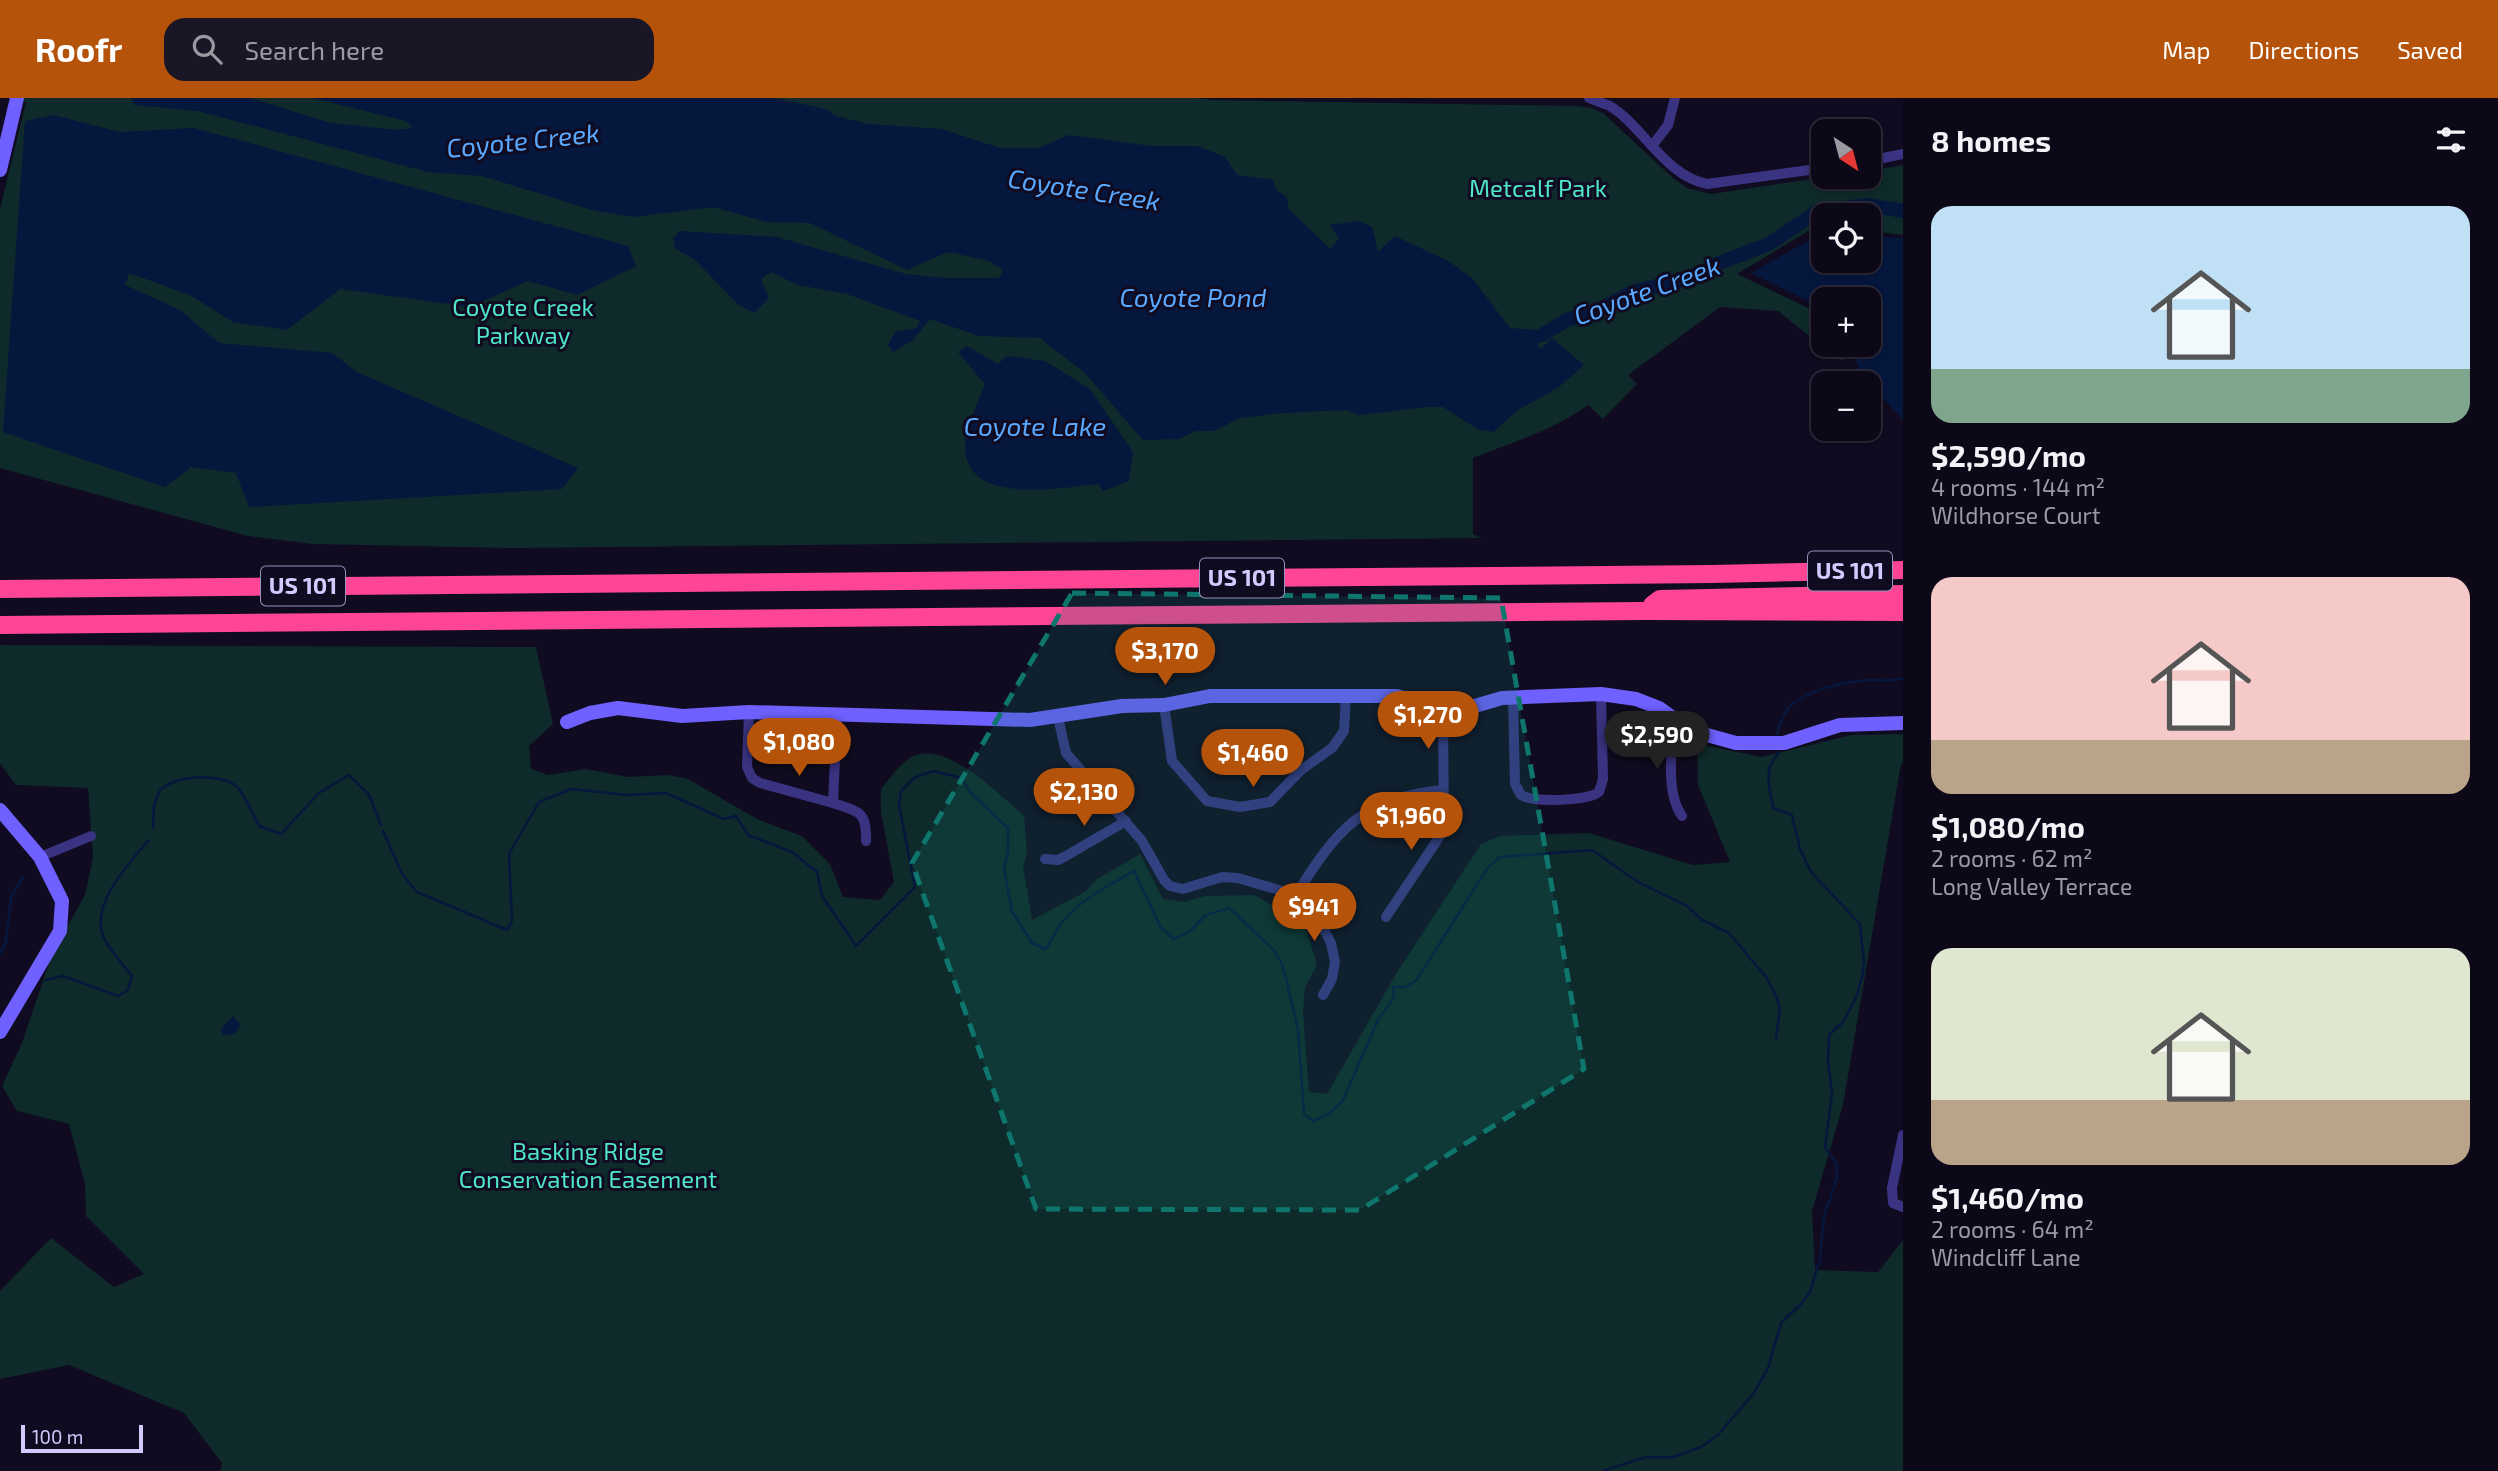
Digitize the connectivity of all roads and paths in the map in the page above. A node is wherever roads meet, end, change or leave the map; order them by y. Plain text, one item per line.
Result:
1 (17, 98) edge
2 (1589, 98) edge
3 (1675, 98) edge
4 (1652, 146) junction
5 (1903, 154) edge
6 (1881, 159) edge
7 (0, 170) edge
8 (1811, 170) edge
9 (1903, 570) edge
10 (1712, 574) junction
11 (1903, 586) edge
12 (0, 589) edge
13 (1903, 594) edge
14 (1644, 611) junction
15 (1903, 612) edge
16 (0, 625) edge
17 (1601, 694) junction
18 (1346, 695) junction
19 (1513, 697) junction
20 (1164, 705) junction
21 (1443, 710) junction
22 (748, 712) junction
23 (837, 714) junction
24 (1058, 717) junction
25 (567, 722) dead end
26 (1680, 723) junction
27 (1903, 723) edge
28 (1443, 790) junction
29 (833, 803) junction
30 (0, 810) edge
31 (1682, 816) dead end
32 (1126, 821) junction
33 (91, 836) dead end
34 (866, 841) dead end
35 (40, 857) junction
36 (1045, 859) dead end
37 (1296, 895) junction
38 (1386, 917) dead end
39 (1322, 995) dead end
40 (0, 1032) edge
41 (1903, 1135) edge
42 (1898, 1205) edge

1 - 7 street
2 - 4 street
3 - 4 street
4 - 8 street
5 - 6 street
9 - 10 highway, US 101
10 - 11 highway
10 - 12 highway, US 101
13 - 14 highway
14 - 15 highway, US 101
14 - 16 highway, US 101
17 - 19 street
17 - 19 street
17 - 26 street
18 - 20 street
18 - 20 street
18 - 21 street
19 - 21 street
20 - 24 street
21 - 28 street
22 - 23 street
22 - 25 street
22 - 29 street
23 - 24 street
23 - 29 street
24 - 32 street
26 - 27 street
26 - 31 street
28 - 37 street
28 - 38 street
29 - 34 street
30 - 35 street
32 - 36 street
32 - 37 street
33 - 35 street
35 - 40 street
37 - 39 street
41 - 42 street

